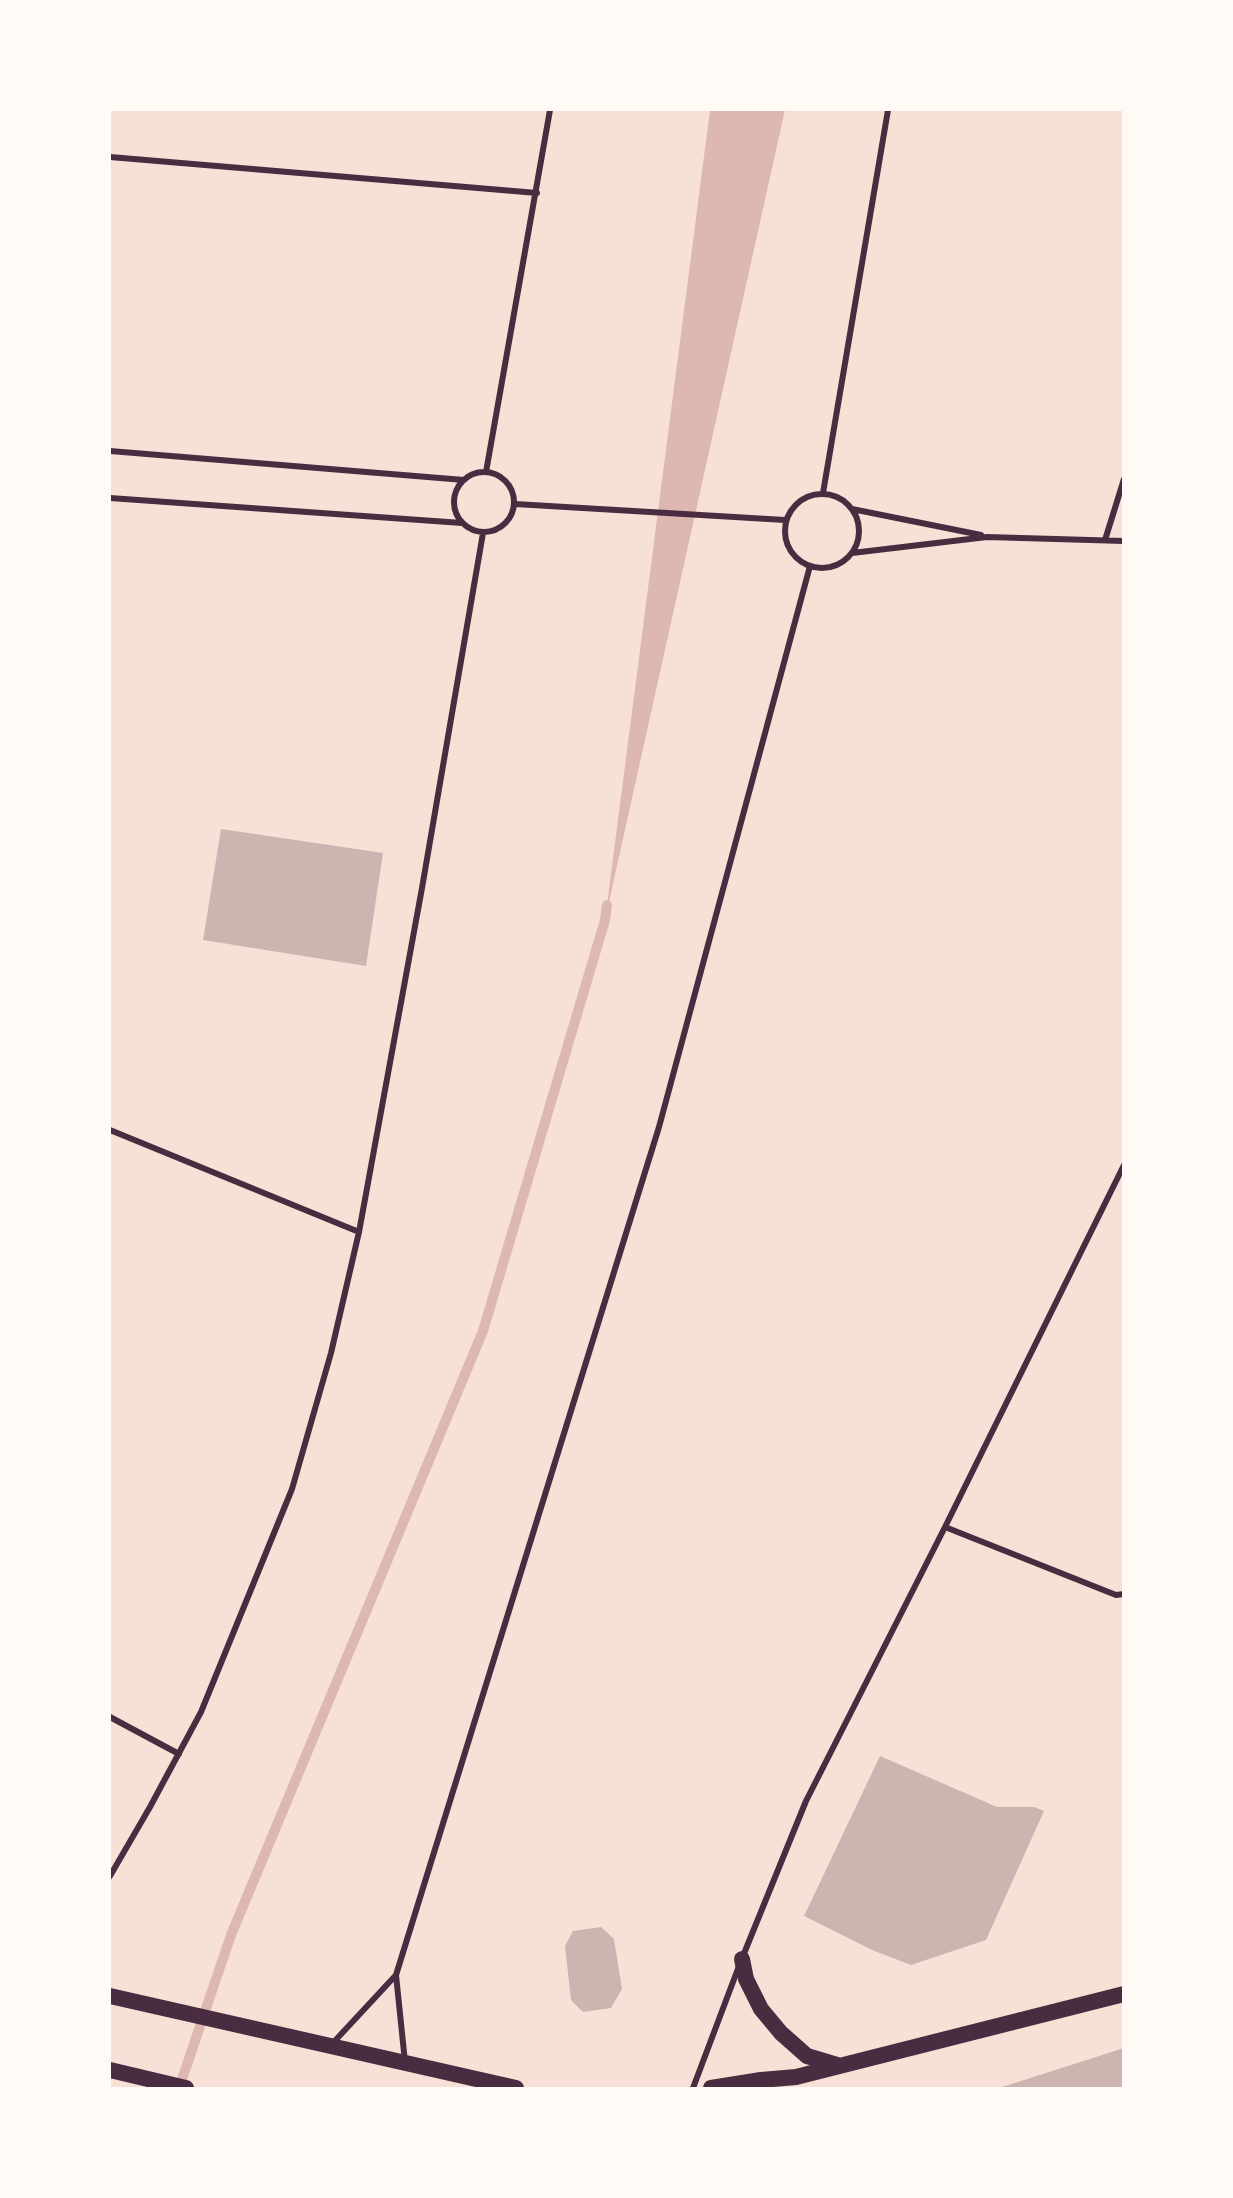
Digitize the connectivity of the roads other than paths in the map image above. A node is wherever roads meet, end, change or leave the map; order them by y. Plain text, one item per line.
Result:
1 (550, 110) edge
2 (888, 110) edge
3 (110, 157) edge
4 (537, 193) junction
5 (110, 451) edge
6 (486, 472) junction
7 (1124, 479) edge
8 (464, 480) junction
9 (822, 493) junction
10 (110, 498) edge
11 (515, 504) junction
12 (852, 509) junction
13 (785, 520) junction
14 (462, 523) junction
15 (483, 533) junction
16 (987, 537) junction
17 (1106, 540) junction
18 (1124, 541) edge
19 (852, 554) junction
20 (810, 566) junction
21 (110, 1130) edge
22 (1124, 1165) edge
23 (359, 1232) junction
24 (945, 1527) junction
25 (1124, 1594) edge
26 (110, 1717) edge
27 (178, 1754) junction
28 (110, 1876) edge
29 (742, 1959) junction
30 (396, 1975) junction
31 (1124, 1994) edge
32 (110, 1996) edge
33 (331, 2045) junction
34 (406, 2064) junction
35 (838, 2065) junction
36 (110, 2070) edge
37 (790, 2083) edge
38 (186, 2088) edge
39 (516, 2088) edge
40 (693, 2088) edge
41 (711, 2088) edge

1 - 4 street
2 - 9 street
3 - 4 street
4 - 6 street
5 - 8 street
6 - 8 street
6 - 11 street
7 - 17 street
8 - 14 street
9 - 12 street
9 - 13 street
10 - 14 street
11 - 13 street
11 - 15 street
12 - 16 street
12 - 19 street
13 - 20 street
14 - 15 street
15 - 23 street
16 - 17 street
16 - 19 street
17 - 18 street
19 - 20 street
20 - 30 street
21 - 23 street
22 - 24 street
23 - 27 street
24 - 25 street
24 - 29 street
26 - 27 street
27 - 28 street
29 - 35 highway
29 - 40 street
30 - 33 street
30 - 34 street
31 - 35 highway
32 - 33 highway
33 - 34 highway
34 - 39 highway
35 - 37 highway
36 - 38 highway
37 - 41 highway

